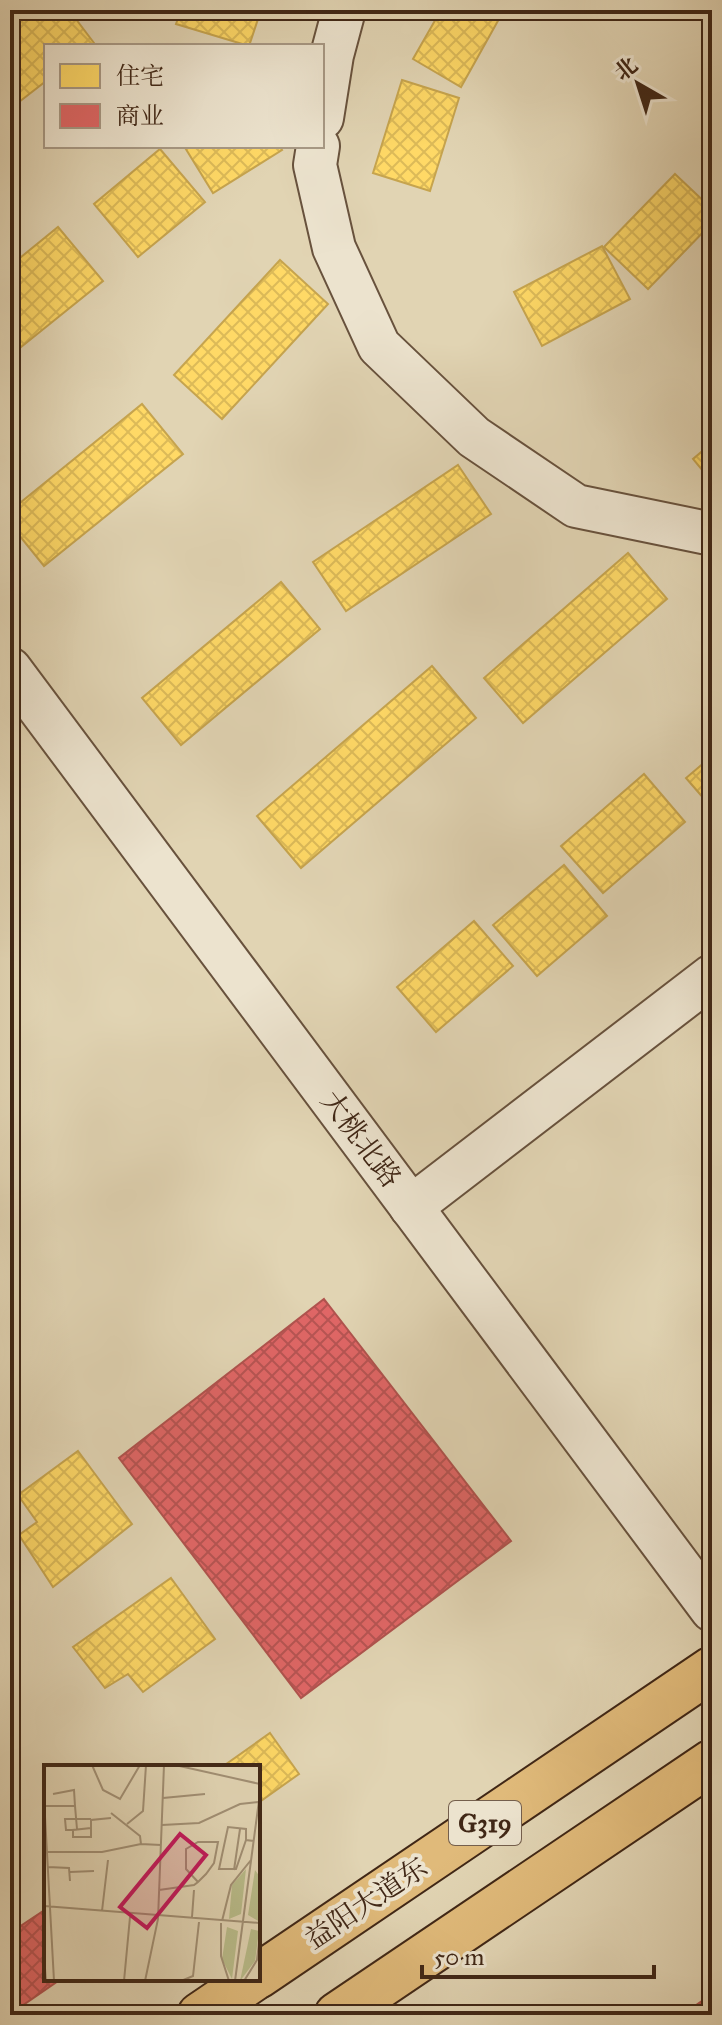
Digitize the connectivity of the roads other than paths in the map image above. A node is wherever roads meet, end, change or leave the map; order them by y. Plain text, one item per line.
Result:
1 (344, 10) edge
2 (324, 108) edge
3 (318, 148) edge
4 (712, 534) edge
5 (10, 669) edge
6 (712, 976) edge
7 (411, 1207) junction
8 (712, 1610) edge
9 (712, 1669) edge
10 (712, 1762) edge
11 (260, 1974) edge
12 (250, 1981) edge
13 (200, 2015) edge
14 (337, 2015) edge

1 - 2 street
3 - 4 street
5 - 7 street, 大桃北路
6 - 7 street
7 - 8 street, 大桃北路
9 - 11 main road, 益阳大道东 / G319
10 - 14 main road, G319
12 - 13 main road, 益阳大道东 / G319

